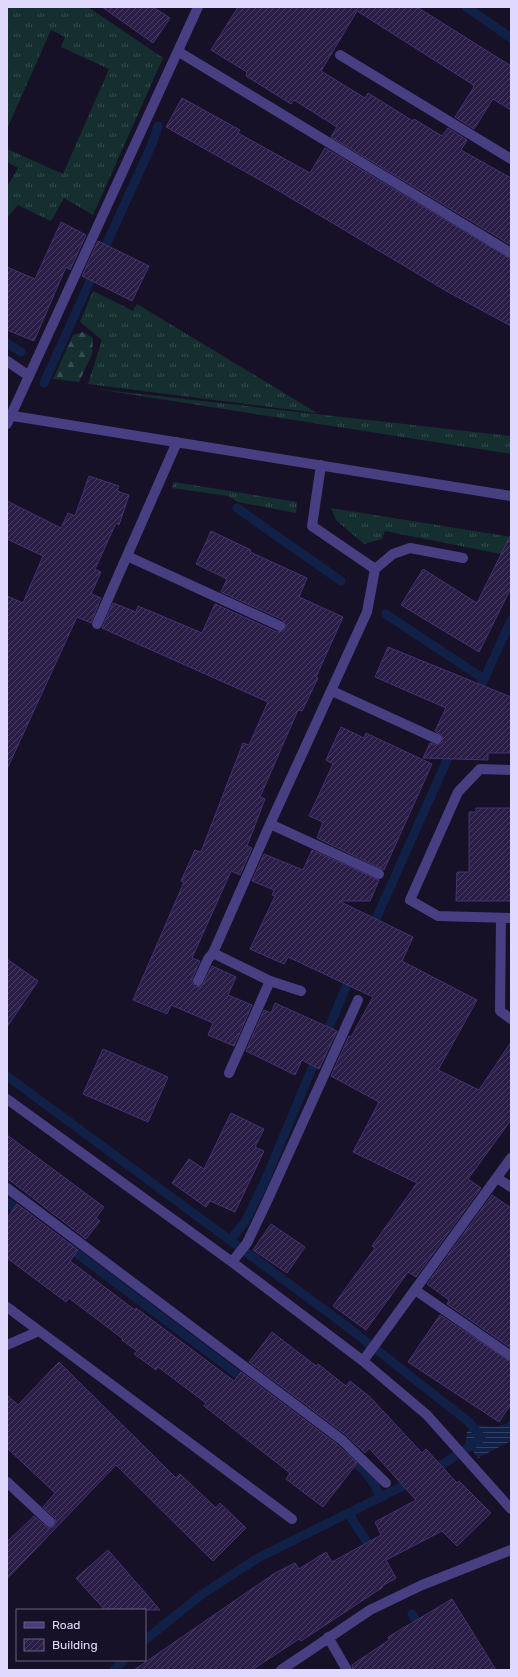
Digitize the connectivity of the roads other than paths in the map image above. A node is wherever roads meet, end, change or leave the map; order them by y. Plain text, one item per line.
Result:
1 (198, 7) edge
2 (179, 52) junction
3 (340, 55) dead end
4 (511, 159) edge
5 (511, 253) edge
6 (7, 361) edge
7 (30, 376) junction
8 (8, 418) edge
9 (177, 442) junction
10 (321, 466) junction
11 (511, 496) edge
12 (127, 556) junction
13 (463, 558) dead end
14 (374, 569) junction
15 (97, 624) dead end
16 (280, 626) dead end
17 (332, 690) junction
18 (437, 739) dead end
19 (511, 770) edge
20 (270, 824) junction
21 (379, 874) dead end
22 (506, 918) edge
23 (213, 953) junction
24 (198, 981) dead end
25 (270, 981) junction
26 (301, 991) dead end
27 (358, 1000) dead end
28 (511, 1018) edge
29 (229, 1073) dead end
30 (7, 1099) edge
31 (511, 1158) edge
32 (497, 1178) junction
33 (511, 1187) edge
34 (7, 1188) edge
35 (234, 1260) junction
36 (415, 1290) junction
37 (7, 1307) edge
38 (39, 1331) junction
39 (7, 1345) edge
40 (511, 1356) edge
41 (366, 1357) junction
42 (7, 1482) edge
43 (386, 1482) dead end
44 (507, 1498) edge
45 (511, 1509) edge
46 (292, 1518) dead end
47 (50, 1522) dead end
48 (511, 1550) edge
49 (328, 1637) junction
50 (281, 1670) edge
51 (347, 1670) edge

1 - 2 street
2 - 5 street
2 - 7 street
3 - 4 street
6 - 7 street
7 - 8 street
8 - 9 street
9 - 10 street
9 - 12 street
10 - 11 street
10 - 14 street
12 - 15 street
12 - 16 street
13 - 14 street
14 - 17 street
17 - 18 street
17 - 20 street
19 - 22 street
20 - 21 street
20 - 23 street
22 - 28 street
23 - 24 street
23 - 25 street
25 - 26 street
25 - 29 street
27 - 35 street
30 - 35 street
31 - 32 street
32 - 33 street
32 - 36 street
34 - 43 street
35 - 41 street
36 - 40 street
36 - 41 street
37 - 38 street
38 - 39 street
38 - 46 street
41 - 44 street
42 - 47 street
44 - 45 street
48 - 49 street
49 - 50 street
49 - 51 street

